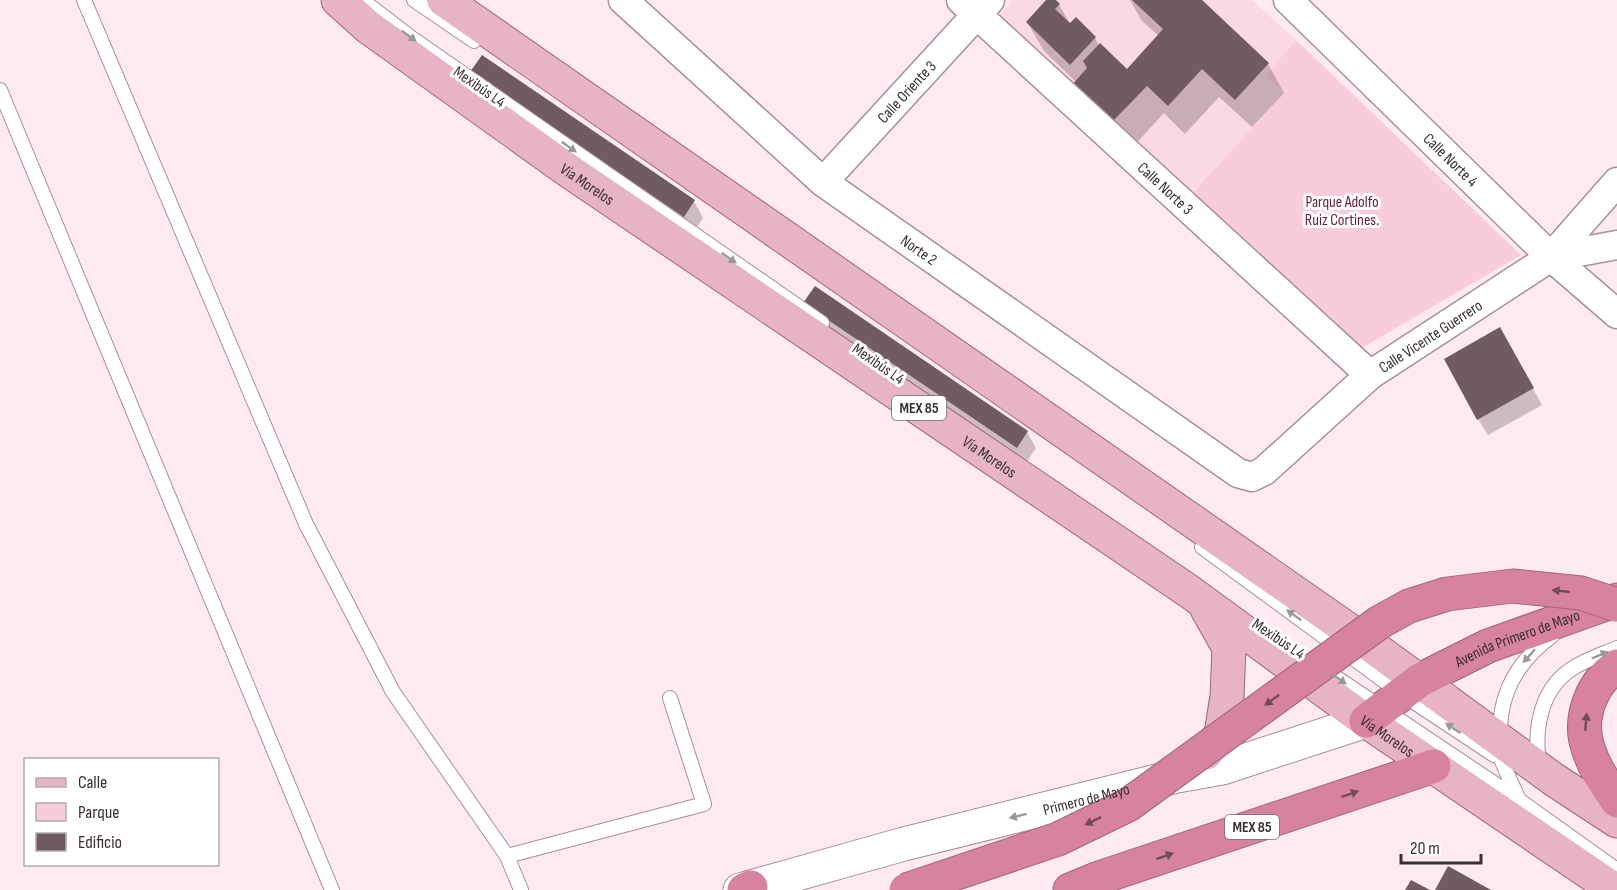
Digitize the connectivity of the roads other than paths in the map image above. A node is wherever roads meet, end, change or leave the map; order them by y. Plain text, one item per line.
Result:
1 (84, 0) edge
2 (338, 0) edge
3 (362, 0) edge
4 (414, 0) edge
5 (444, 0) edge
6 (623, 0) edge
7 (1288, 0) edge
8 (976, 5) edge
9 (489, 51) dead end
10 (0, 90) edge
11 (616, 137) dead end
12 (823, 182) junction
13 (1617, 182) edge
14 (1617, 245) edge
15 (1551, 257) junction
16 (1617, 314) edge
17 (834, 331) dead end
18 (1370, 375) junction
19 (988, 439) dead end
20 (1238, 473) joint
21 (1117, 486) dead end
22 (1192, 540) dead end
23 (1202, 600) junction
24 (1617, 602) edge
25 (1617, 612) edge
26 (1248, 618) dead end
27 (1617, 648) edge
28 (1306, 657) dead end
29 (1617, 666) edge
30 (670, 698) dead end
31 (1393, 701) junction
32 (1501, 750) junction
33 (1434, 766) junction
34 (1177, 776) junction
35 (1539, 778) junction
36 (1609, 789) edge
37 (1517, 808) junction
38 (1617, 821) edge
39 (507, 855) junction
40 (1617, 870) edge
41 (787, 877) junction
42 (745, 889) edge
43 (332, 890) edge
44 (521, 890) edge
45 (826, 890) edge
46 (906, 890) edge
47 (1070, 890) edge
48 (1614, 890) edge

1 - 39 lane
2 - 23 main road, Vía Morelos / MEX 85
3 -> 17 lane, Mexibús L4
4 - 9 lane, Mexibús L4
5 - 31 main road, Vía Morelos / MEX 85
6 - 12 street, Norte 2
7 - 15 street, Calle Norte 4
8 - 12 street, Calle Oriente 3
8 - 18 street, Calle Norte 3
10 - 43 lane
11 - 21 lane
12 - 20 street, Norte 2
13 - 15 street, Calle Vicente Guerrero
14 - 15 street
15 - 16 street, Calle Norte 4
15 - 18 street, Calle Vicente Guerrero
18 - 20 street, Calle Vicente Guerrero
19 - 26 lane, Mexibús L4
31 -> 22 lane, Mexibús L4
23 - 31 main road, Vía Morelos / MEX 85
23 - 34 main road
24 - 31 highway, Avenida Primero de Mayo
24 -> 46 highway, bridge
25 -> 32 lane
35 -> 27 lane
28 -> 31 lane, Mexibús L4
36 -> 29 highway
30 - 39 lane
32 -> 31 main road, Vía Morelos / MEX 85
31 - 33 main road, Vía Morelos / MEX 85
31 - 34 main road, Primero de Mayo
31 - 37 lane, Mexibús L4
32 - 35 main road, MEX 85
32 - 37 lane
33 - 37 main road, Vía Morelos / MEX 85
47 -> 33 highway, MEX 85
34 -> 41 main road, Primero de Mayo
35 - 38 main road, MEX 85
37 - 40 lane, Mexibús L4
37 - 48 main road, Vía Morelos / MEX 85
39 - 44 lane
41 - 42 main road, Primero de Mayo
41 - 45 main road

